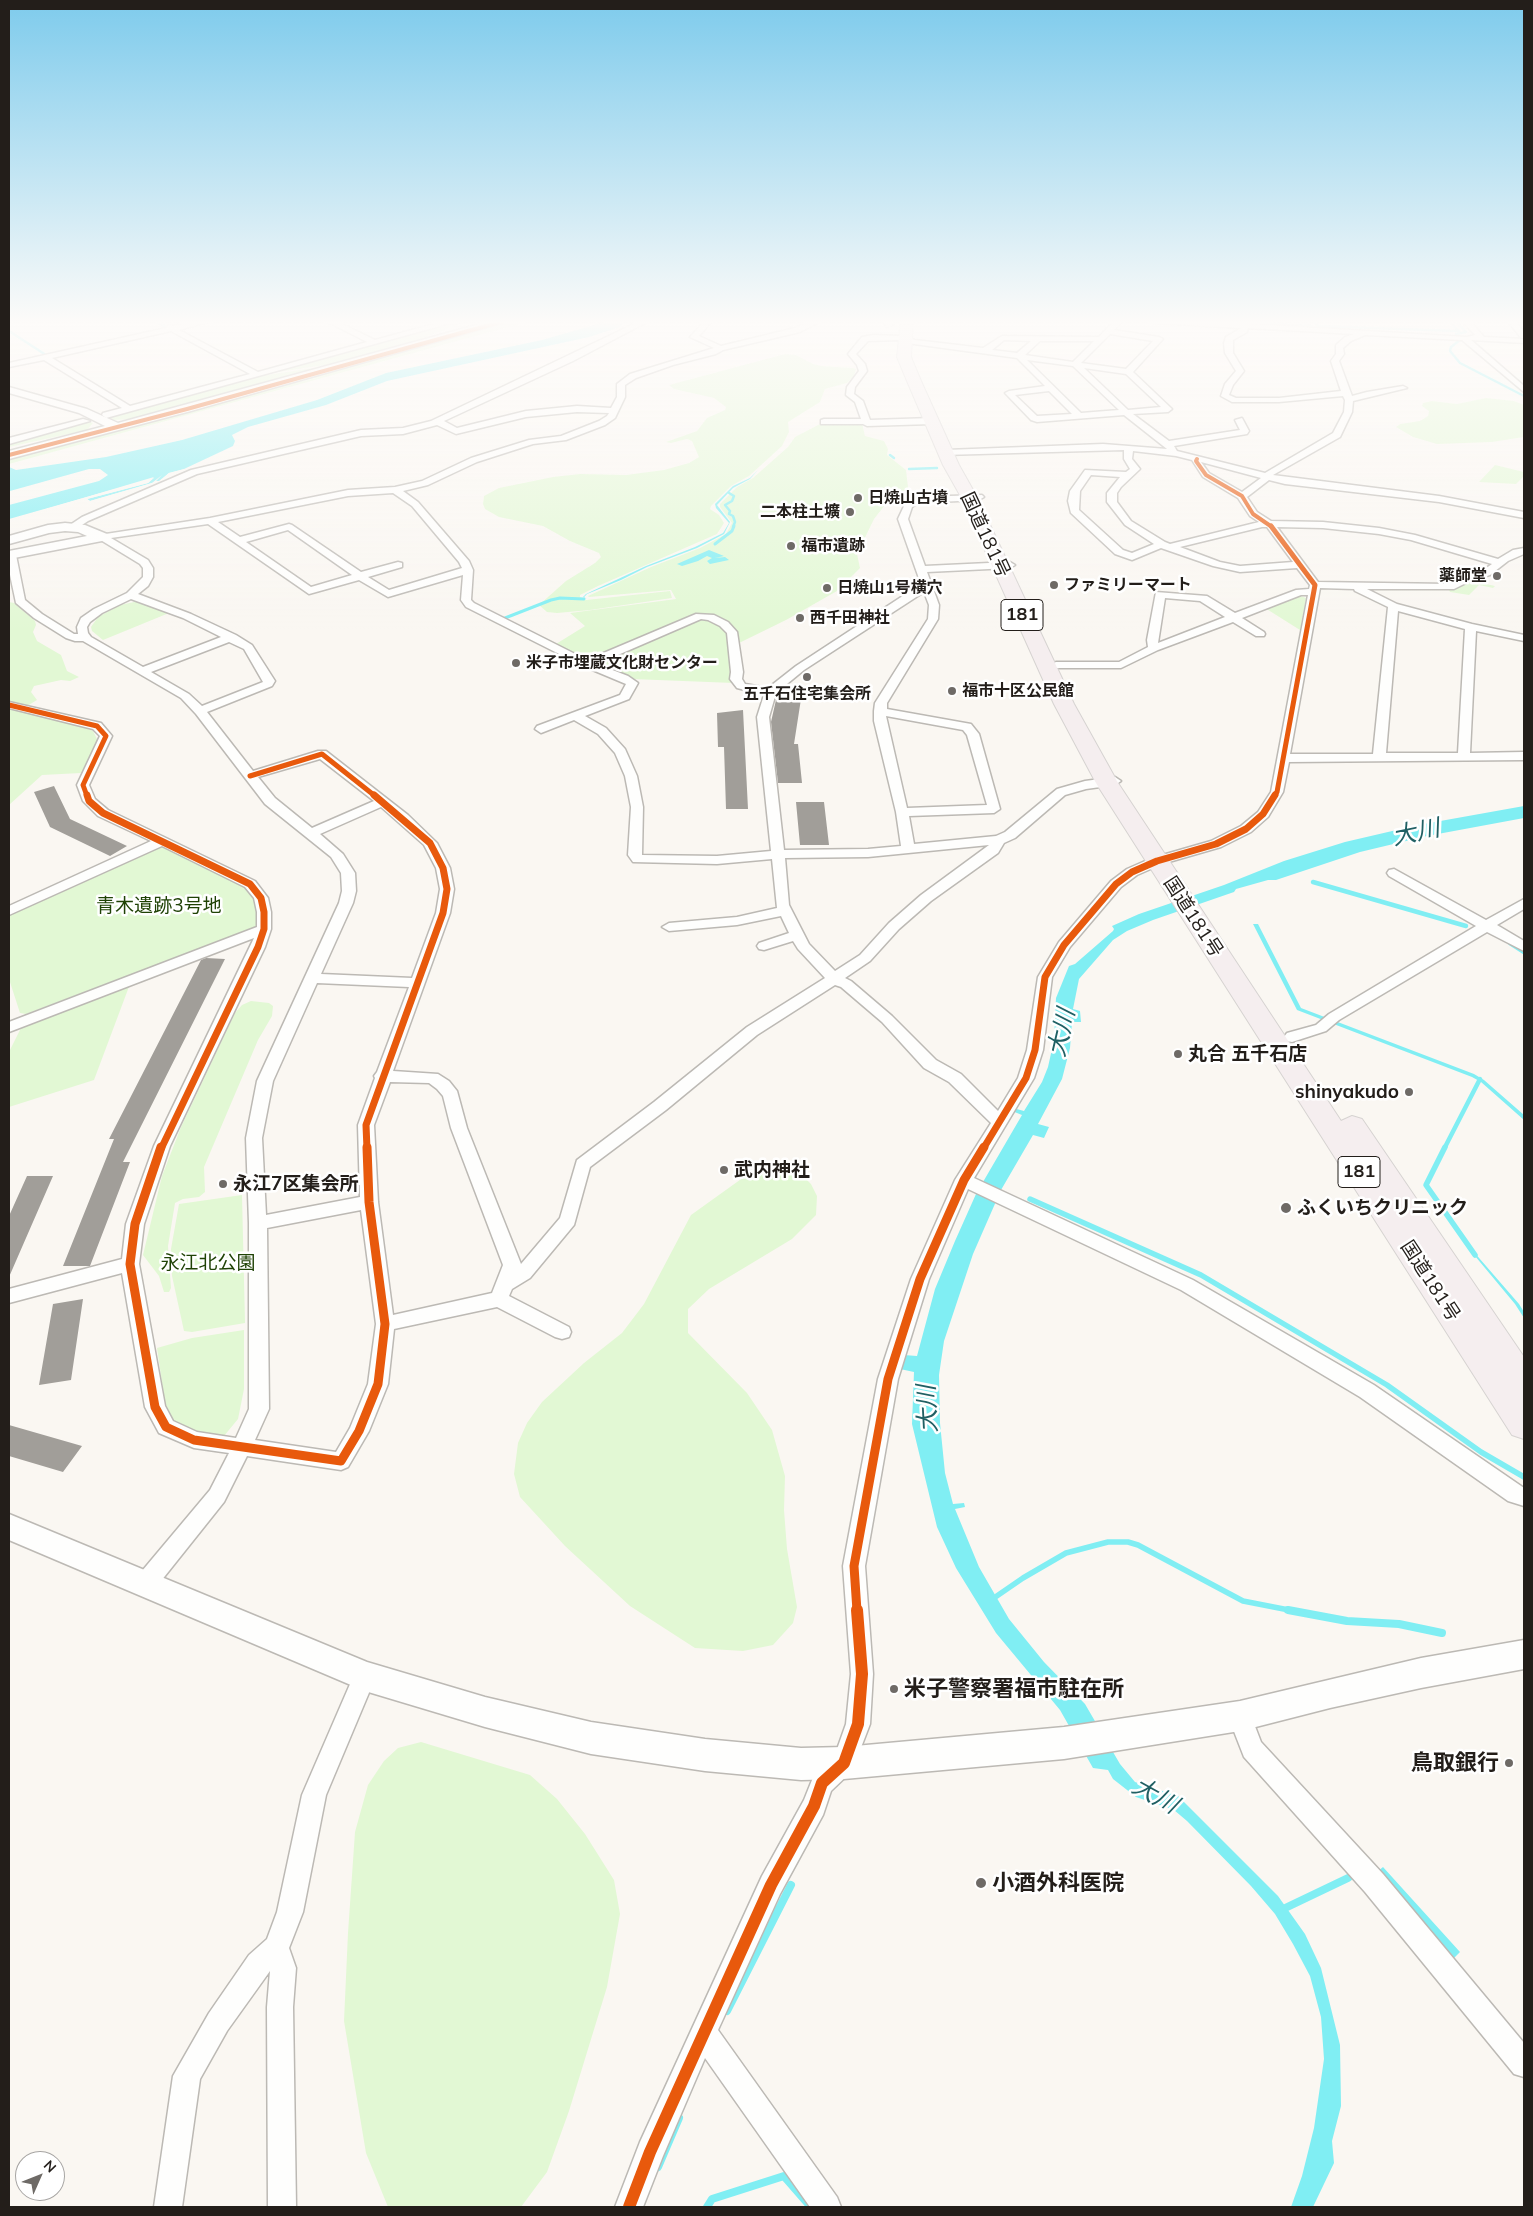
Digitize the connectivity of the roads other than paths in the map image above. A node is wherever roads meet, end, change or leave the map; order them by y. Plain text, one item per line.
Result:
1 (73, 424) edge
2 (111, 424) edge
3 (126, 424) edge
4 (427, 424) edge
5 (445, 424) edge
6 (483, 424) edge
7 (596, 424) edge
8 (934, 424) edge
9 (940, 424) edge
10 (1142, 424) edge
11 (1241, 424) edge
12 (1342, 424) edge
13 (116, 427) junction
14 (9, 441) edge
15 (1167, 444) junction
16 (1129, 448) junction
17 (952, 453) junction
18 (1176, 454) junction
19 (9, 455) edge
20 (1197, 459) junction
21 (1128, 475) junction
22 (1267, 478) junction
23 (395, 490) junction
24 (1242, 496) junction
25 (974, 497) junction
26 (1524, 515) edge
27 (210, 521) junction
28 (1270, 525) junction
29 (73, 527) junction
30 (102, 537) junction
31 (9, 540) edge
32 (238, 541) junction
33 (1166, 545) junction
34 (1524, 551) edge
35 (10, 555) edge
36 (1500, 563) junction
37 (398, 565) dead end
38 (1005, 565) junction
39 (1300, 565) junction
40 (922, 569) junction
41 (468, 570) junction
42 (360, 576) junction
43 (926, 585) junction
44 (1354, 587) junction
45 (1314, 588) junction
46 (131, 595) junction
47 (1393, 606) junction
48 (1234, 617) junction
49 (1471, 627) junction
50 (1260, 634) dead end
51 (86, 637) junction
52 (232, 637) junction
53 (1524, 638) edge
54 (1154, 648) junction
55 (587, 664) junction
56 (1056, 665) junction
57 (143, 671) junction
58 (772, 692) junction
59 (9, 706) edge
60 (200, 711) junction
61 (880, 711) junction
62 (575, 716) junction
63 (541, 729) dead end
64 (1464, 756) junction
65 (1524, 756) edge
66 (1283, 758) junction
67 (1379, 758) junction
68 (250, 776) junction
69 (1111, 782) junction
70 (382, 802) junction
71 (902, 812) junction
72 (312, 833) junction
73 (999, 840) junction
74 (162, 841) junction
75 (908, 849) junction
76 (779, 854) junction
77 (1163, 859) junction
78 (1394, 873) dead end
79 (1524, 903) edge
80 (9, 911) edge
81 (784, 911) junction
82 (1201, 916) junction
83 (1486, 925) junction
84 (669, 927) dead end
85 (264, 929) junction
86 (797, 935) junction
87 (764, 946) dead end
88 (1524, 946) edge
89 (311, 978) junction
90 (834, 979) junction
91 (418, 983) junction
92 (1331, 1020) joint
93 (9, 1025) edge
94 (1292, 1037) junction
95 (382, 1076) junction
96 (1000, 1122) junction
97 (970, 1183) junction
98 (368, 1202) junction
99 (258, 1224) junction
100 (130, 1264) junction
101 (502, 1292) junction
102 (9, 1296) edge
103 (386, 1324) junction
104 (562, 1332) dead end
105 (1524, 1382) edge
106 (1524, 1425) edge
107 (241, 1448) junction
108 (1524, 1497) edge
109 (9, 1527) edge
110 (145, 1584) junction
111 (1524, 1654) edge
112 (365, 1676) junction
113 (1240, 1716) junction
114 (844, 1763) junction
115 (276, 1948) junction
116 (703, 2032) junction
117 (1524, 2064) edge
118 (168, 2207) edge
119 (282, 2207) edge
120 (629, 2207) edge
121 (827, 2207) edge

1 - 14 street
2 - 13 main road
3 - 13 main road
4 - 29 street
5 - 6 street
7 - 23 street
8 - 17 highway, 国道181号 / 181
9 - 17 highway, 国道181号 / 181
10 - 15 street
11 - 15 street
12 - 22 street
13 - 19 main road
15 - 18 street
16 - 17 street
16 - 18 street
16 - 21 street
17 - 25 highway, 国道181号 / 181
18 - 20 street
20 - 22 street
20 - 24 street
21 - 33 street
21 - 33 street
22 - 24 street
22 - 26 street
23 - 27 street
23 - 41 street
24 - 28 street
25 - 38 highway, 国道181号 / 181
25 - 40 street
27 - 30 street
27 - 32 street
28 - 33 street
28 - 36 street
28 - 39 street
29 - 30 main road
29 - 31 main road
30 - 35 main road
30 - 46 street
32 - 42 street
32 - 42 street
33 - 39 street
34 - 36 street
35 - 51 street
36 - 44 street
37 - 42 street
38 - 40 street
38 - 56 highway, 国道181号 / 181
38 - 69 highway, 国道181号 / 181
39 - 45 street
40 - 43 street
41 - 42 street
41 - 55 street
43 - 58 street
43 - 61 street
44 - 45 street
44 - 47 street
45 - 48 street
45 - 66 street
46 - 51 street
46 - 52 street
47 - 49 street
47 - 67 street
48 - 50 street
48 - 54 street
48 - 54 street
49 - 53 street
49 - 64 street
51 - 57 street
52 - 57 street
52 - 60 street
54 - 56 street
55 - 58 street
55 - 62 street
56 - 69 highway, 国道181号 / 181
57 - 60 street
58 - 76 street
59 - 74 street
60 - 68 street
61 - 71 street
61 - 71 street
62 - 63 street
62 - 76 street
64 - 65 street
64 - 67 street
66 - 67 street
66 - 77 street
68 - 70 street
68 - 72 street
69 - 73 street
69 - 77 highway, 国道181号 / 181
70 - 72 street
70 - 91 street
71 - 75 street
72 - 89 street
73 - 75 street
73 - 90 street
74 - 80 street
74 - 85 street
75 - 76 street
76 - 81 street
77 - 82 highway, 国道181号 / 181
77 - 96 street
78 - 83 street
79 - 83 street
81 - 84 street
81 - 86 street
82 - 94 highway, 国道181号 / 181
82 - 106 highway, 国道181号 / 181
83 - 88 street
83 - 92 street
85 - 93 street
85 - 100 street
86 - 87 street
86 - 90 street
89 - 91 street
89 - 99 street
90 - 96 street
90 - 101 street
91 - 95 street
92 - 94 street
94 - 105 highway, 国道181号 / 181
95 - 98 street
95 - 101 street
96 - 97 street
97 - 108 street
97 - 114 street
98 - 99 street
98 - 103 street
99 - 107 street
100 - 102 street
100 - 107 street
101 - 103 street
101 - 104 street
103 - 107 street
107 - 110 street
109 - 110 main road
110 - 112 main road
111 - 113 main road
112 - 114 main road
112 - 115 street
113 - 114 main road
113 - 117 street
114 - 116 street
115 - 118 street
115 - 119 street
116 - 120 street
116 - 121 street

